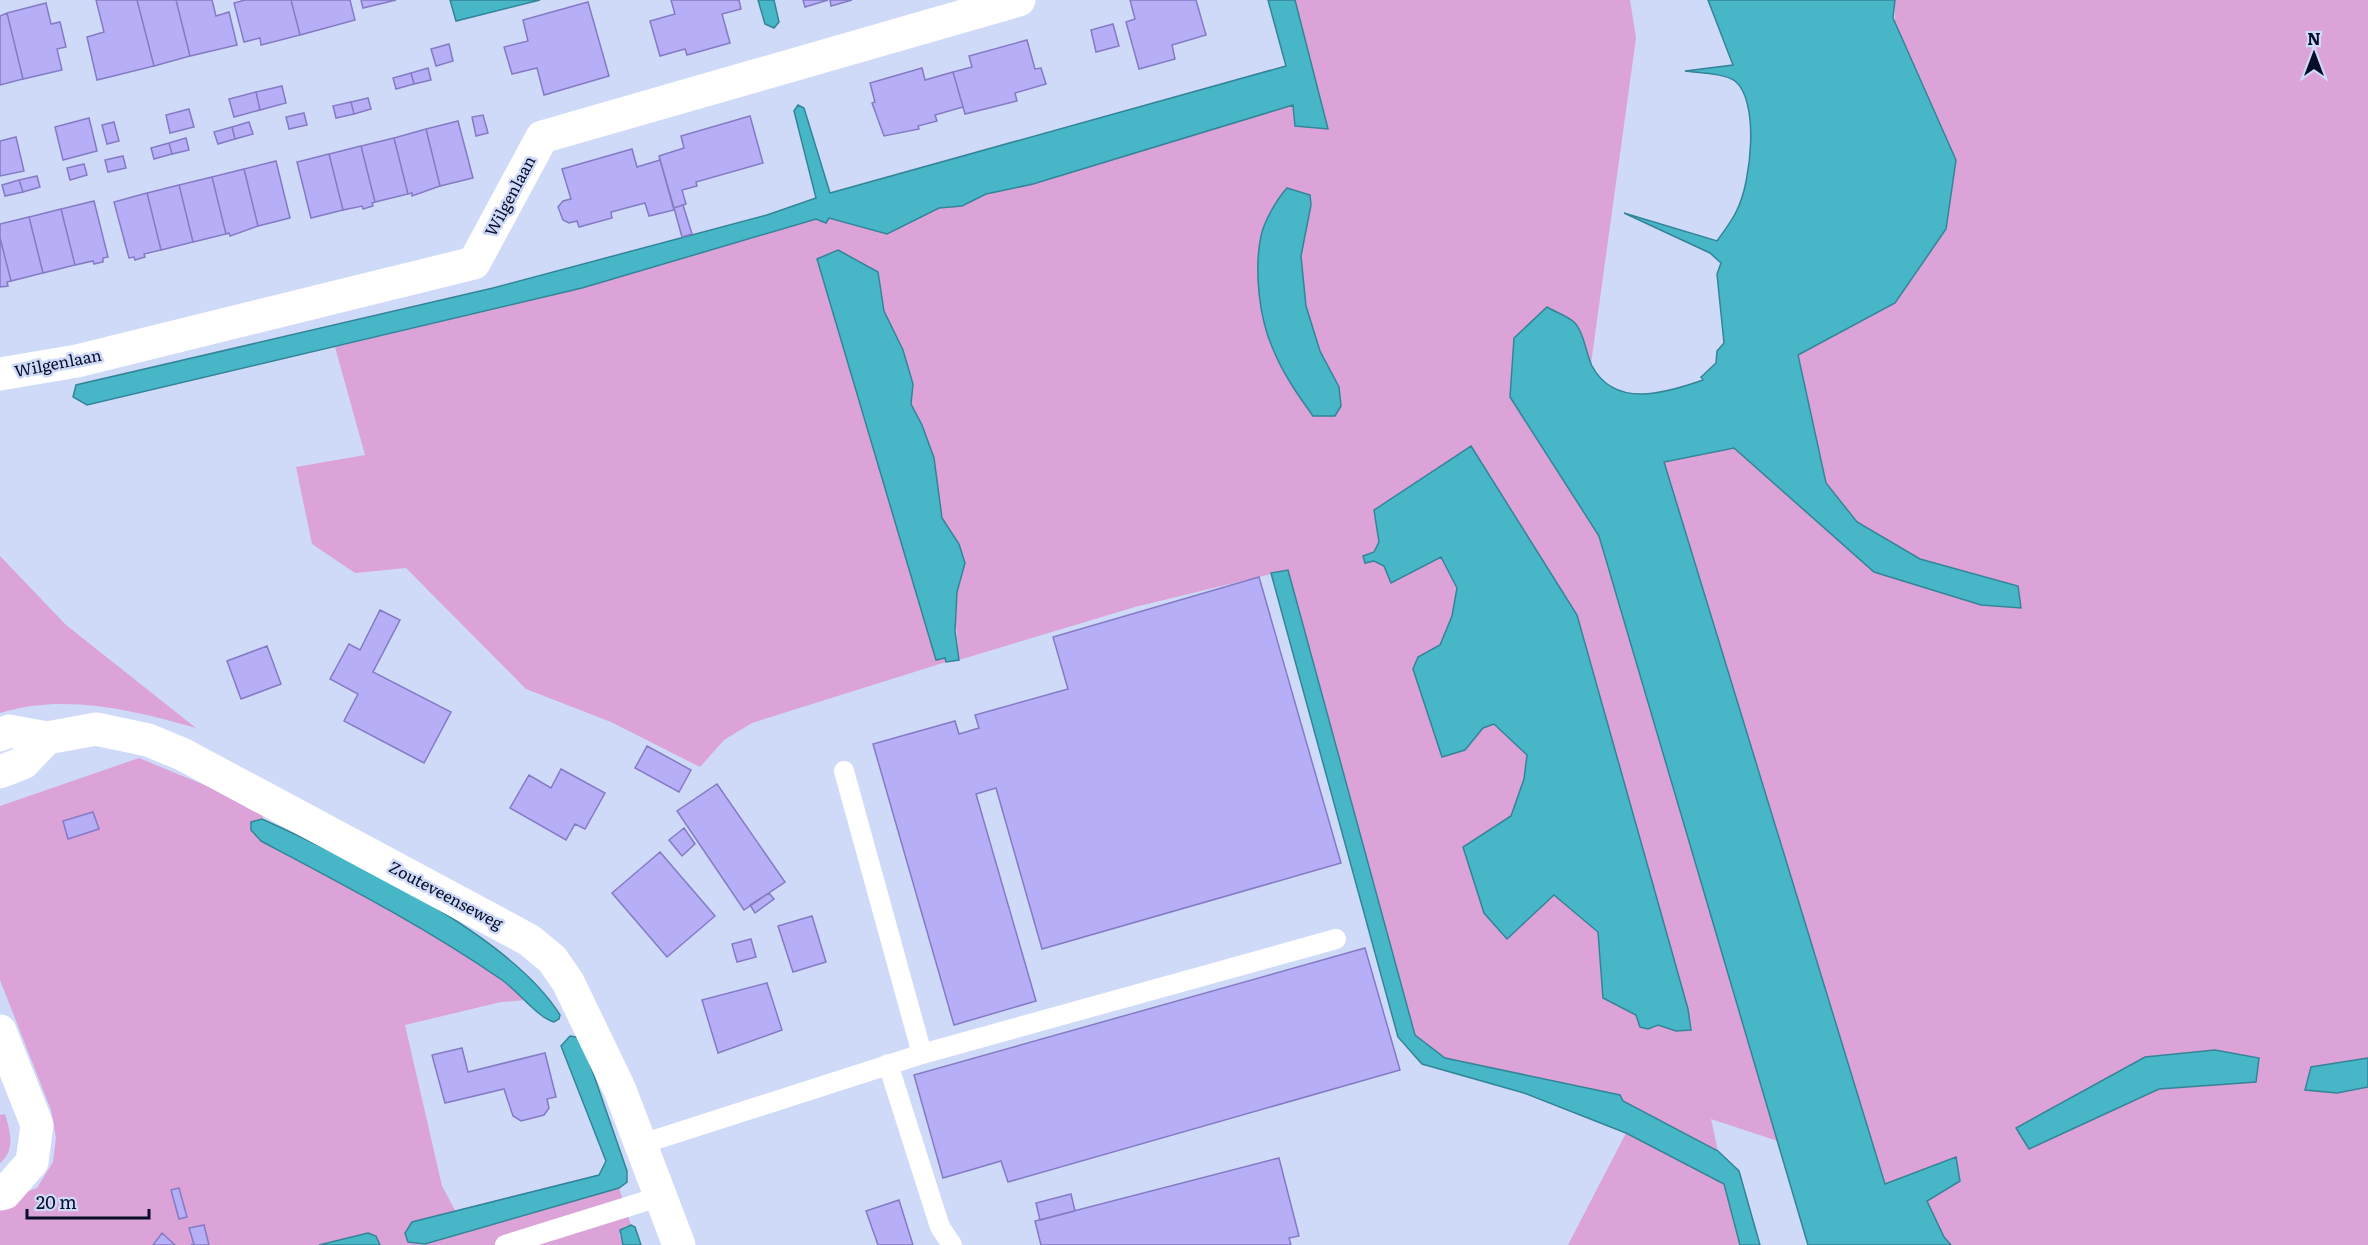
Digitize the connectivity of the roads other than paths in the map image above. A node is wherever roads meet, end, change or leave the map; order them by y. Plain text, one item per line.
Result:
1 (1019, 0) edge
2 (0, 374) edge
3 (0, 735) edge
4 (47, 738) junction
5 (844, 771) dead end
6 (0, 772) edge
7 (1336, 939) dead end
8 (0, 1031) edge
9 (922, 1054) junction
10 (888, 1064) junction
11 (642, 1144) junction
12 (2, 1193) edge
13 (662, 1196) junction
14 (505, 1245) edge
15 (679, 1245) edge
16 (952, 1245) edge

1 - 2 street, Wilgenlaan
3 - 4 street, Zouteveenseweg
4 - 6 street
4 - 11 street, Zouteveenseweg
5 - 9 lane
7 - 9 lane
8 - 12 street
9 - 10 lane
10 - 11 lane
10 - 16 lane
11 - 13 street, Zouteveenseweg
13 - 14 lane
13 - 15 street, Zouteveenseweg

